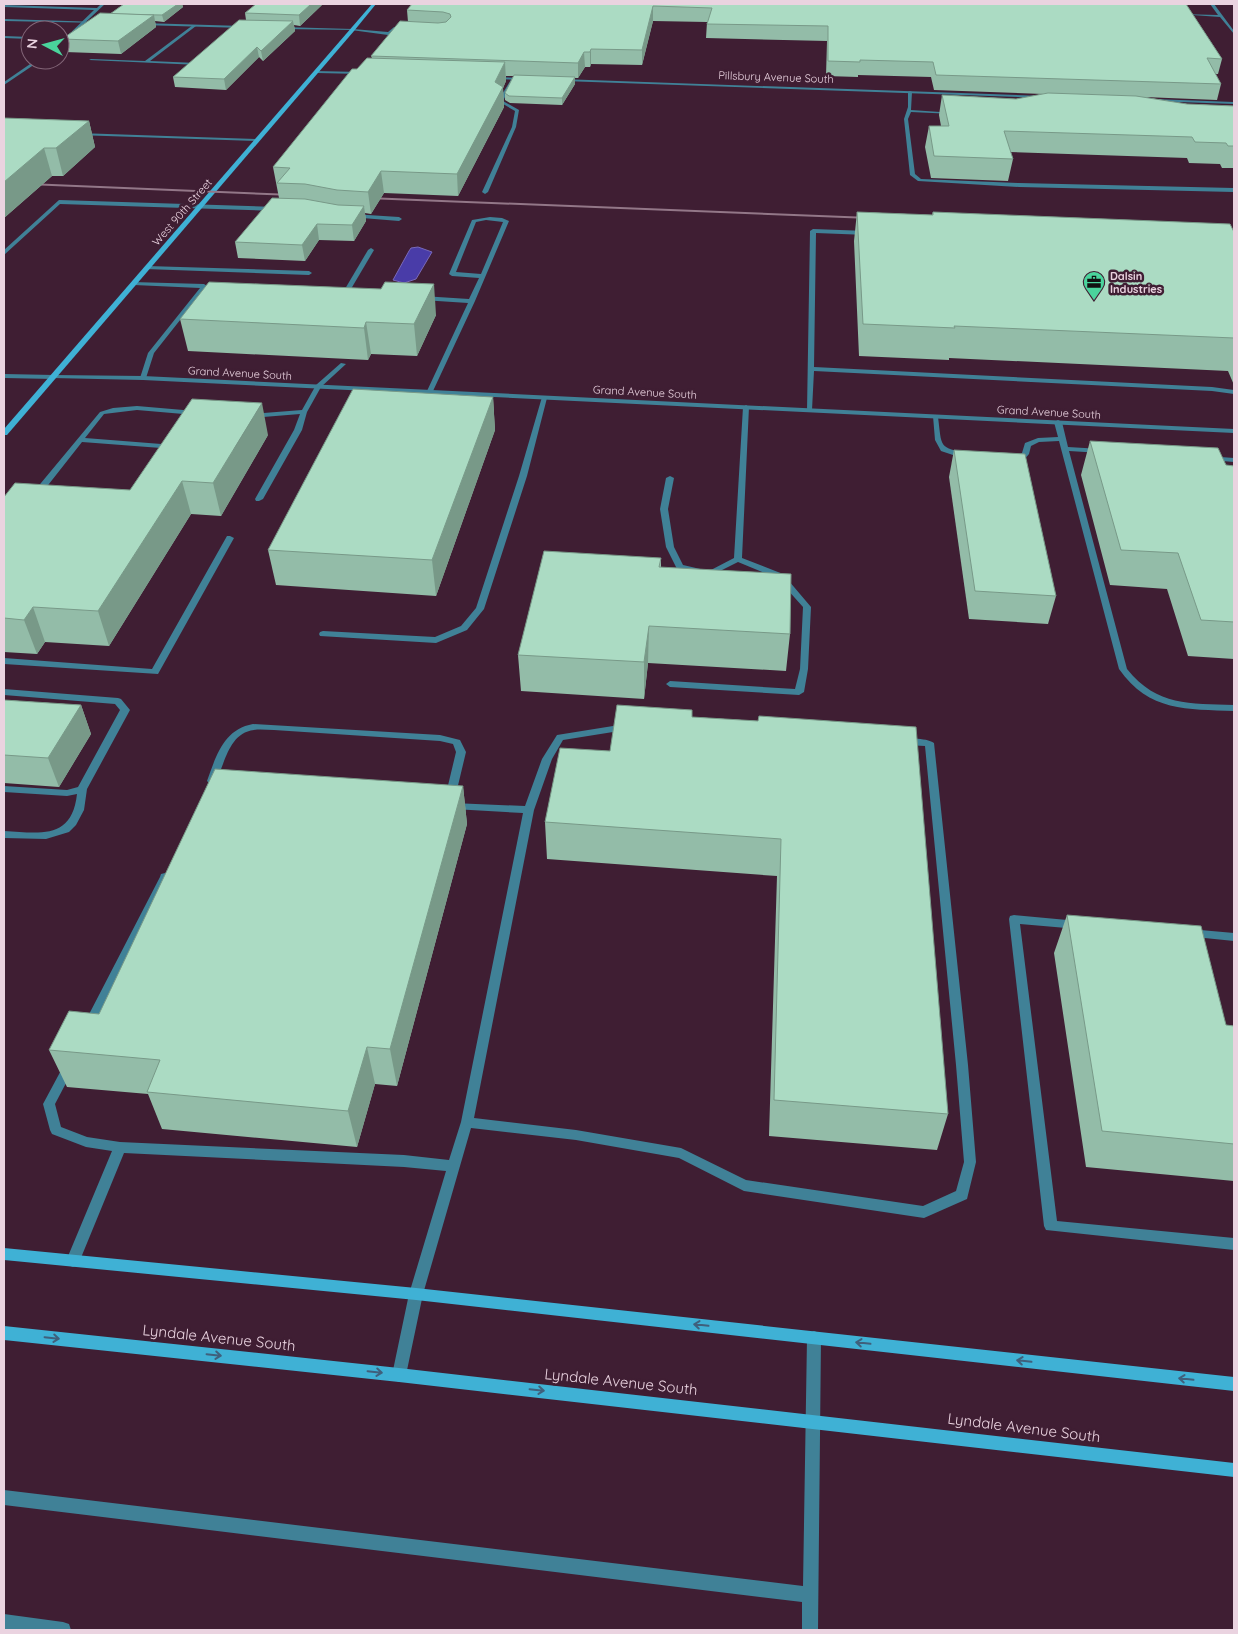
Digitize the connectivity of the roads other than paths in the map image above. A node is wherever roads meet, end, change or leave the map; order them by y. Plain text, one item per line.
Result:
1 (104, 4) edge
2 (374, 4) edge
3 (1212, 4) edge
4 (4, 6) edge
5 (97, 9) junction
6 (1171, 14) edge
7 (1221, 16) junction
8 (4, 20) edge
9 (83, 22) junction
10 (110, 23) edge
11 (138, 24) edge
12 (194, 26) junction
13 (410, 27) edge
14 (252, 28) edge
15 (272, 28) edge
16 (353, 30) junction
17 (1234, 33) edge
18 (388, 34) junction
19 (405, 34) edge
20 (70, 35) edge
21 (4, 37) edge
22 (20, 38) edge
23 (91, 60) dead end
24 (146, 62) junction
25 (197, 64) edge
26 (24, 70) edge
27 (317, 72) junction
28 (363, 74) edge
29 (482, 78) edge
30 (512, 78) junction
31 (532, 79) edge
32 (561, 80) edge
33 (4, 84) edge
34 (910, 92) junction
35 (1047, 97) edge
36 (1146, 100) edge
37 (1234, 103) edge
38 (909, 111) junction
39 (956, 114) edge
40 (71, 134) edge
41 (257, 140) junction
42 (1234, 190) edge
43 (485, 192) dead end
44 (199, 206) junction
45 (281, 209) edge
46 (350, 216) edge
47 (399, 218) dead end
48 (872, 234) edge
49 (371, 250) dead end
50 (4, 253) edge
51 (147, 268) junction
52 (309, 273) dead end
53 (483, 276) junction
54 (134, 283) junction
55 (204, 286) junction
56 (212, 287) edge
57 (335, 293) edge
58 (345, 294) junction
59 (355, 294) edge
60 (413, 298) edge
61 (472, 301) junction
62 (342, 364) dead end
63 (811, 368) junction
64 (4, 376) edge
65 (54, 376) junction
66 (142, 378) junction
67 (318, 386) junction
68 (430, 391) junction
69 (1234, 392) edge
70 (544, 398) junction
71 (746, 407) junction
72 (809, 410) junction
73 (304, 412) junction
74 (208, 413) edge
75 (246, 416) edge
76 (935, 416) junction
77 (1058, 422) junction
78 (1234, 431) edge
79 (4, 433) edge
80 (1062, 439) junction
81 (80, 440) junction
82 (177, 447) edge
83 (1065, 449) junction
84 (1112, 452) edge
85 (975, 456) edge
86 (1206, 458) edge
87 (1011, 459) edge
88 (1234, 460) edge
89 (670, 478) dead end
90 (57, 492) edge
91 (258, 499) dead end
92 (230, 538) dead end
93 (738, 559) junction
94 (323, 634) dead end
95 (4, 661) edge
96 (670, 684) dead end
97 (4, 692) edge
98 (1234, 708) edge
99 (632, 730) edge
100 (891, 742) edge
101 (4, 789) edge
102 (82, 790) junction
103 (219, 790) edge
104 (529, 810) junction
105 (4, 834) edge
106 (169, 868) edge
107 (1090, 926) edge
108 (1177, 932) edge
109 (1234, 937) edge
110 (85, 1034) edge
111 (76, 1052) edge
112 (467, 1122) junction
113 (120, 1147) junction
114 (454, 1166) junction
115 (1234, 1244) edge
116 (4, 1254) edge
117 (73, 1261) junction
118 (416, 1294) junction
119 (4, 1333) edge
120 (814, 1338) junction
121 (399, 1374) junction
122 (1234, 1384) edge
123 (813, 1422) junction
124 (1234, 1470) edge
125 (4, 1498) edge
126 (811, 1596) junction
127 (4, 1622) edge
128 (64, 1630) edge
129 (810, 1630) edge

1 - 5 street
2 - 16 street, West 90th Street
3 - 7 street
4 - 5 street
5 - 9 street
6 - 7 street
7 - 17 street
8 - 9 street
9 - 10 street
9 - 20 street
11 - 12 street
12 - 14 street
12 - 24 street
13 - 18 street
15 - 16 street
16 - 18 street
16 - 27 street, West 90th Street
18 - 19 street
21 - 22 street
23 - 24 street
24 - 25 street
26 - 33 street
27 - 28 street
27 - 41 street, West 90th Street
29 - 30 street
30 - 31 street
30 - 43 street
32 - 34 street, Pillsbury Avenue South
34 - 35 street, Pillsbury Avenue South
34 - 38 street
36 - 37 street
38 - 39 street
38 - 42 street
40 - 41 street
41 - 44 street, West 90th Street
44 - 45 street
44 - 50 street
44 - 51 street, West 90th Street
46 - 47 street
48 - 63 street
49 - 58 street
51 - 52 street
51 - 54 street, West 90th Street
53 - 53 street
53 - 61 street
54 - 55 street
54 - 65 street, West 90th Street
55 - 56 street
55 - 66 street
57 - 58 street
58 - 59 street
60 - 61 street
61 - 68 street
62 - 67 street
63 - 69 street
63 - 72 street
64 - 65 street, Grand Avenue South
65 - 66 street, Grand Avenue South
65 - 79 street, West 90th Street
66 - 67 street, Grand Avenue South
67 - 68 street, Grand Avenue South
67 - 73 street
68 - 70 street, Grand Avenue South
70 - 71 street, Grand Avenue South
70 - 94 street
71 - 72 street, Grand Avenue South
71 - 93 street
72 - 76 street, Grand Avenue South
73 - 75 street
73 - 91 street
74 - 81 street
76 - 77 street, Grand Avenue South
76 - 85 street
77 - 78 street, Grand Avenue South
77 - 80 street
80 - 83 street
80 - 87 street
81 - 82 street
81 - 90 street
83 - 84 street
83 - 98 street
86 - 88 street
89 - 93 street
92 - 95 street
93 - 96 street
97 - 102 street
99 - 104 street
100 - 112 street
101 - 102 street
102 - 105 street
103 - 104 street
104 - 112 street
106 - 110 street
107 - 115 street
108 - 109 street
111 - 113 street
112 - 114 street
113 - 114 street
113 - 117 street
114 - 118 street
116 - 117 street
117 - 118 street
120 -> 118 street
118 - 121 street
119 -> 121 street, Lyndale Avenue South
122 -> 120 street
120 - 123 street
121 -> 123 street, Lyndale Avenue South
123 - 124 street, Lyndale Avenue South
123 - 126 street
125 - 126 street
126 - 129 street
127 - 128 street

